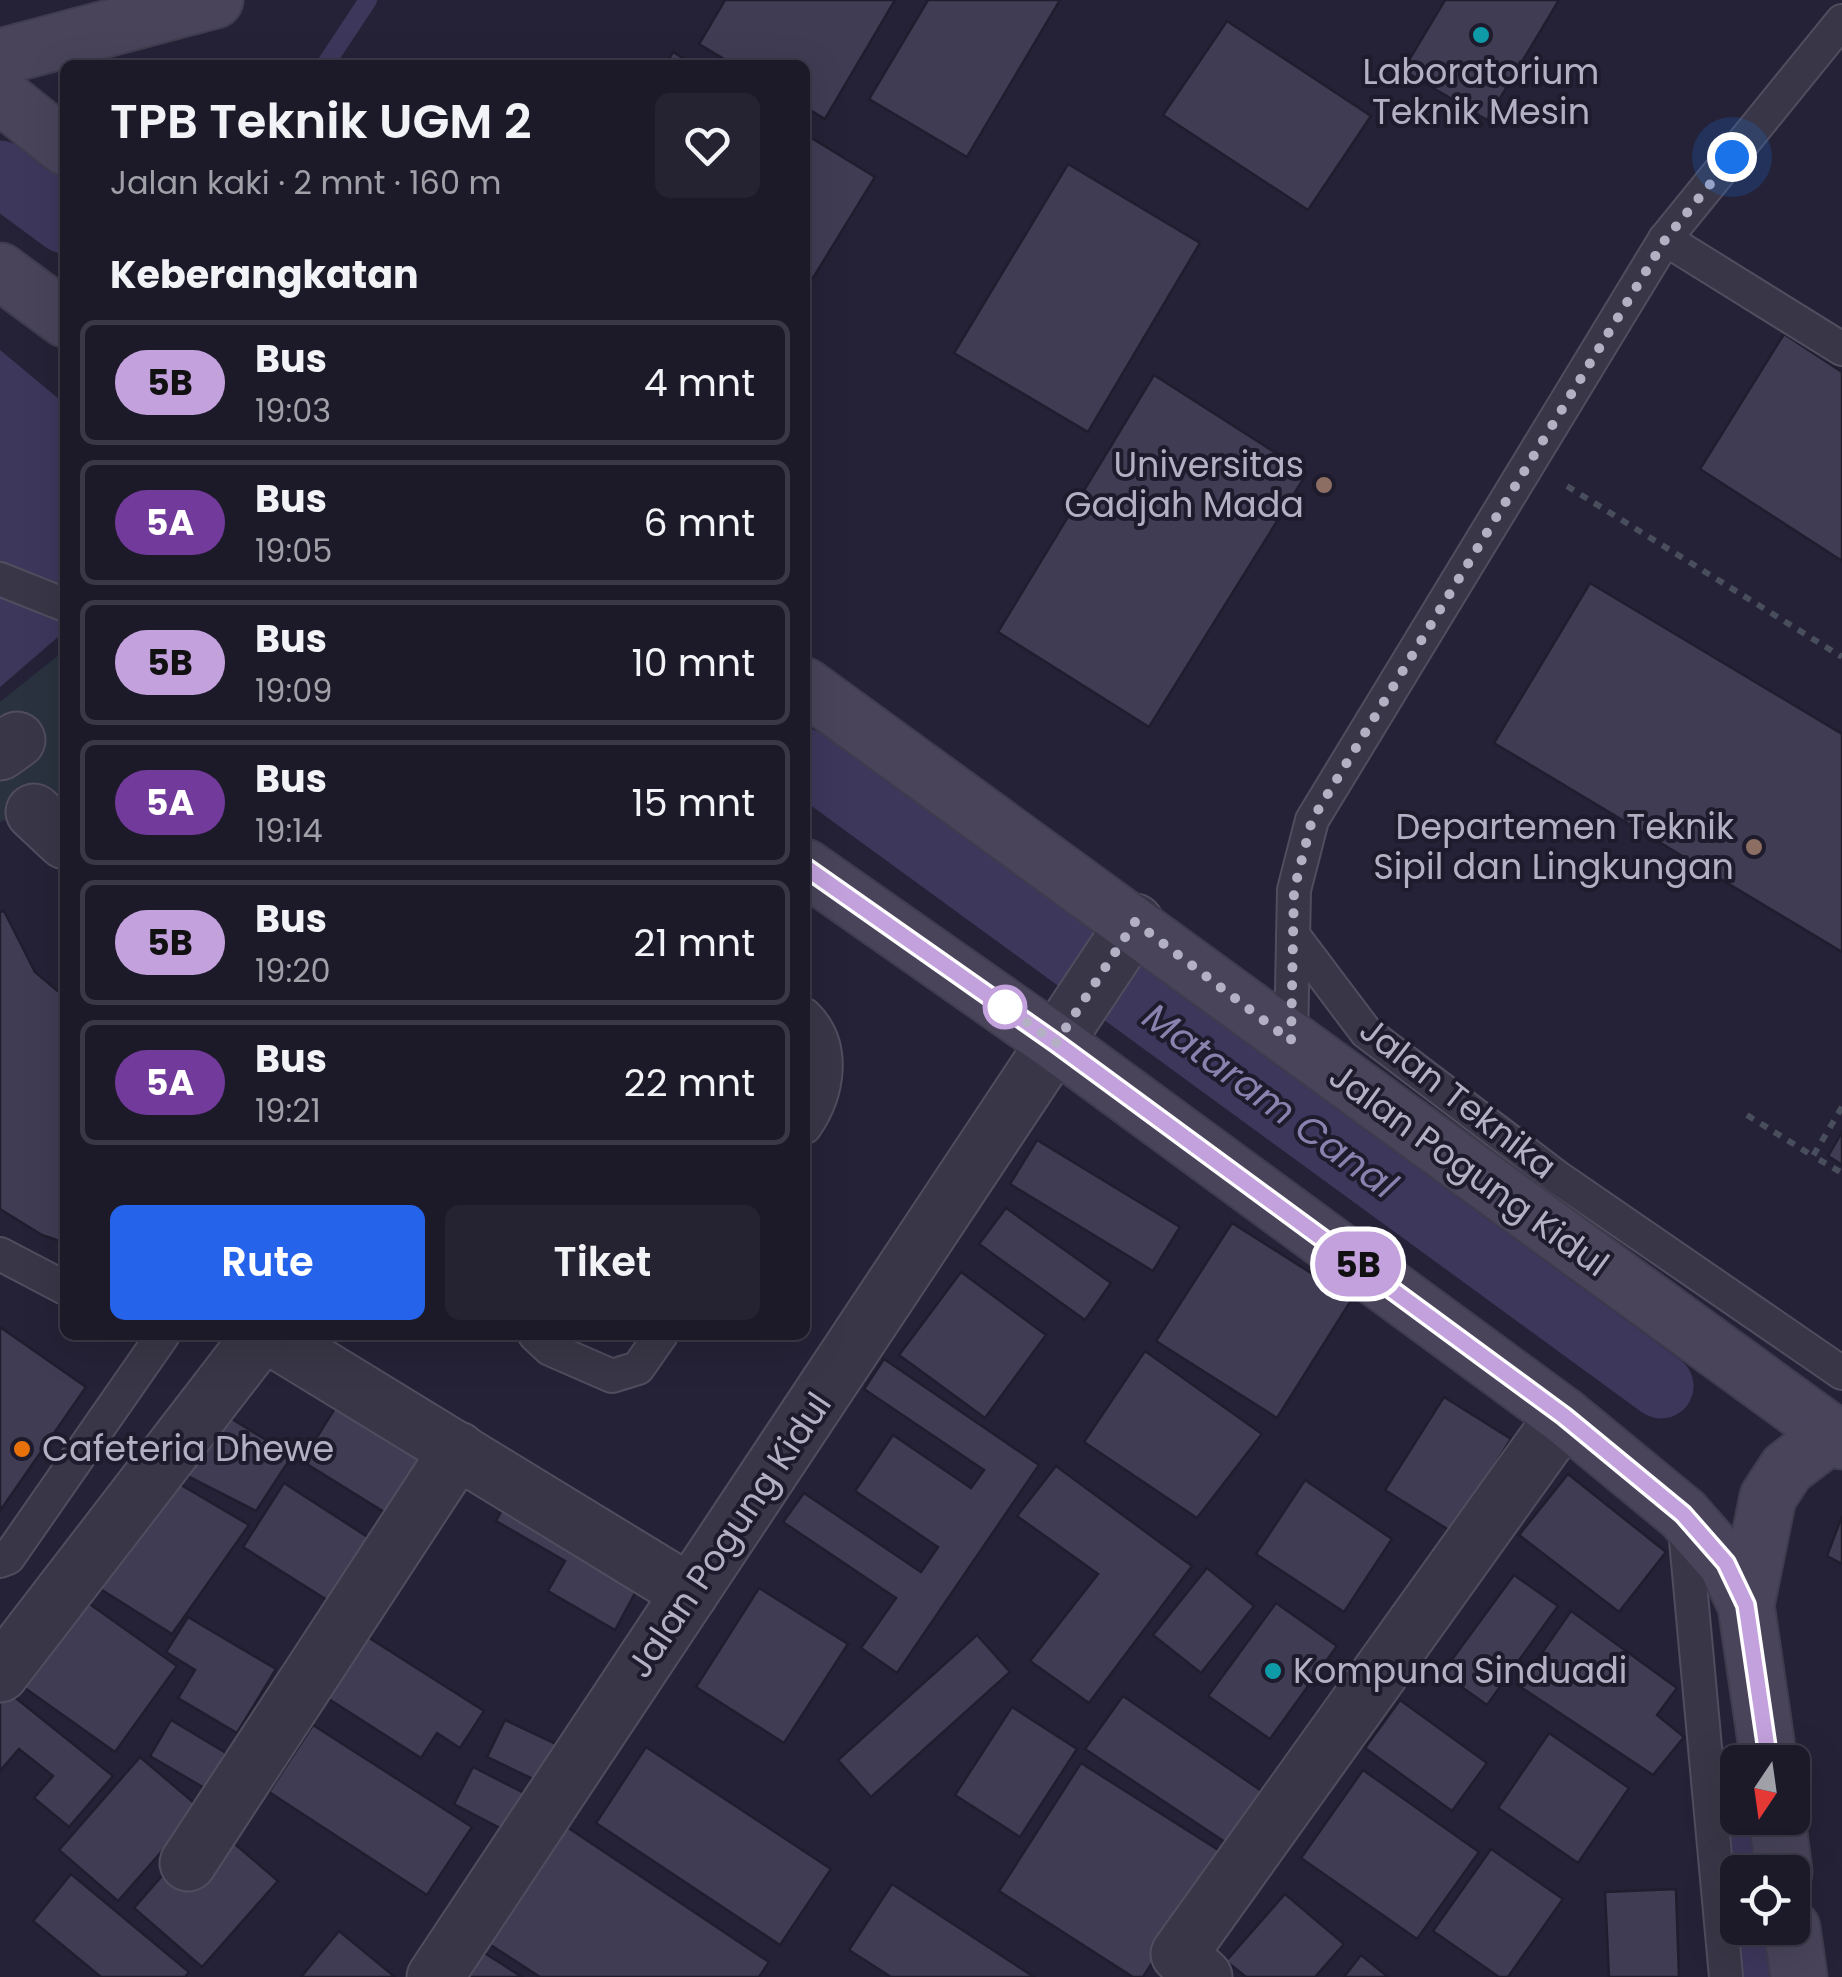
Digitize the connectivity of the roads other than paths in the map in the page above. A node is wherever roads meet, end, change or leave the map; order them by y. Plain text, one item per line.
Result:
1 (215, 0) edge
2 (1842, 20) edge
3 (0, 57) edge
4 (0, 95) edge
5 (60, 143) edge
6 (1665, 240) junction
7 (0, 271) edge
8 (60, 315) edge
9 (1842, 349) edge
10 (0, 579) edge
11 (60, 603) edge
12 (810, 690) edge
13 (810, 870) edge
14 (1294, 935) junction
15 (1126, 936) junction
16 (810, 1024) edge
17 (1059, 1040) junction
18 (1291, 1041) junction
19 (810, 1120) edge
20 (0, 1254) edge
21 (60, 1285) edge
22 (161, 1340) edge
23 (257, 1340) edge
24 (276, 1340) edge
25 (540, 1340) edge
26 (658, 1340) edge
27 (1842, 1373) edge
28 (1564, 1416) junction
29 (1837, 1437) edge
30 (458, 1450) junction
31 (1683, 1514) junction
32 (0, 1561) edge
33 (690, 1593) junction
34 (1746, 1605) junction
35 (0, 1674) edge
36 (1767, 1745) edge
37 (188, 1863) dead end
38 (1794, 1945) edge
39 (436, 1977) edge
40 (1204, 1977) edge
41 (1726, 1977) edge
42 (1799, 1977) edge

1 - 3 main road
2 - 6 lane
4 - 5 main road
6 - 9 lane
6 - 14 lane
7 - 8 main road
10 - 11 lane
12 - 15 main road, Jalan Pogung Kidul
13 - 17 main road
14 - 18 lane
14 - 27 lane, Jalan Teknika
15 - 17 street, Jalan Pogung Kidul
15 - 18 main road, Jalan Pogung Kidul
16 - 19 lane
17 - 28 main road
17 - 33 street, Jalan Pogung Kidul
18 - 29 main road, Jalan Pogung Kidul
20 - 21 lane
22 - 32 lane
23 - 35 street
24 - 30 street
25 - 26 lane
28 - 31 main road
28 - 40 street
29 - 34 main road
30 - 33 street
30 - 37 street
31 - 34 main road
31 - 41 lane
33 - 39 street, Jalan Pogung Kidul
34 - 36 main road
38 - 42 main road

